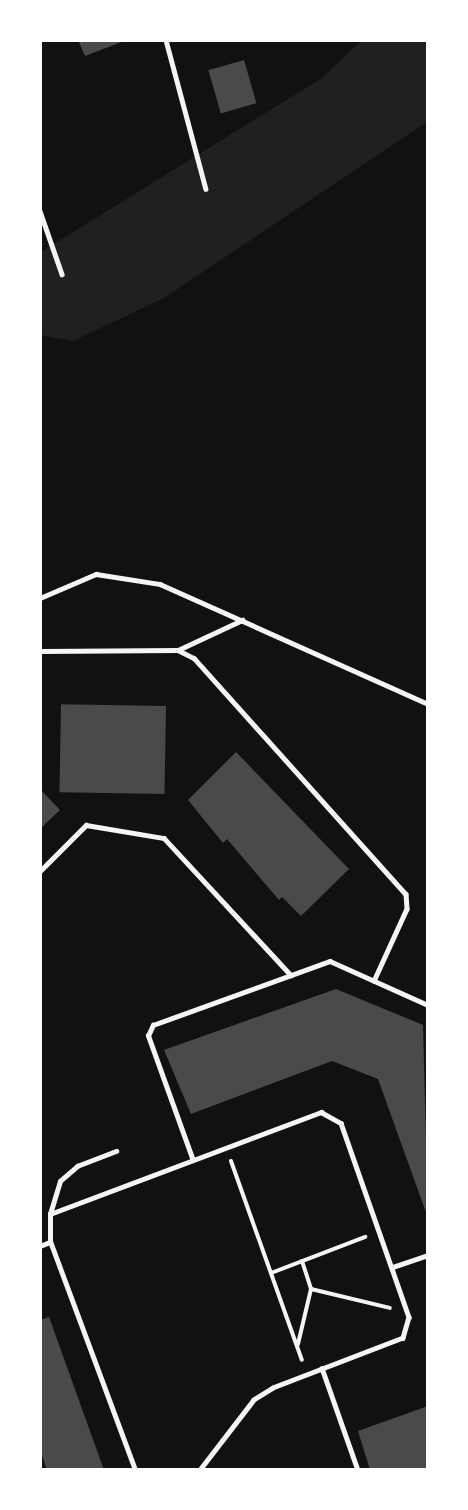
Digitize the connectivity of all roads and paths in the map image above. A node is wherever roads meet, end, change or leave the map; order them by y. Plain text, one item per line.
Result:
1 (166, 40) edge
2 (206, 189) dead end
3 (40, 211) edge
4 (62, 274) dead end
5 (40, 598) edge
6 (242, 620) junction
7 (178, 650) junction
8 (40, 651) edge
9 (428, 704) edge
10 (40, 870) edge
11 (291, 975) junction
12 (374, 981) junction
13 (428, 1005) edge
14 (226, 1146) junction
15 (116, 1151) dead end
16 (192, 1158) junction
17 (50, 1214) junction
18 (380, 1232) junction
19 (50, 1242) junction
20 (40, 1246) edge
21 (428, 1255) edge
22 (302, 1261) junction
23 (393, 1267) junction
24 (271, 1273) junction
25 (311, 1289) junction
26 (407, 1311) junction
27 (297, 1346) junction
28 (322, 1368) junction
29 (307, 1374) junction
30 (135, 1470) edge
31 (200, 1470) edge
32 (358, 1470) edge

1 - 2 lane
3 - 4 lane
5 - 6 lane
6 - 7 lane
6 - 9 lane
7 - 8 lane
7 - 12 lane
10 - 11 lane
11 - 12 lane
11 - 16 lane
12 - 13 lane
14 - 16 lane
14 - 18 lane
14 - 24 path
15 - 17 lane
16 - 17 lane
17 - 19 lane
18 - 22 path
18 - 23 lane
19 - 20 lane
19 - 30 lane
21 - 23 lane
22 - 24 path
22 - 25 path
23 - 26 lane
24 - 27 path
25 - 26 path
25 - 27 path
26 - 28 lane
27 - 29 path
28 - 29 lane
28 - 32 lane
29 - 31 lane

